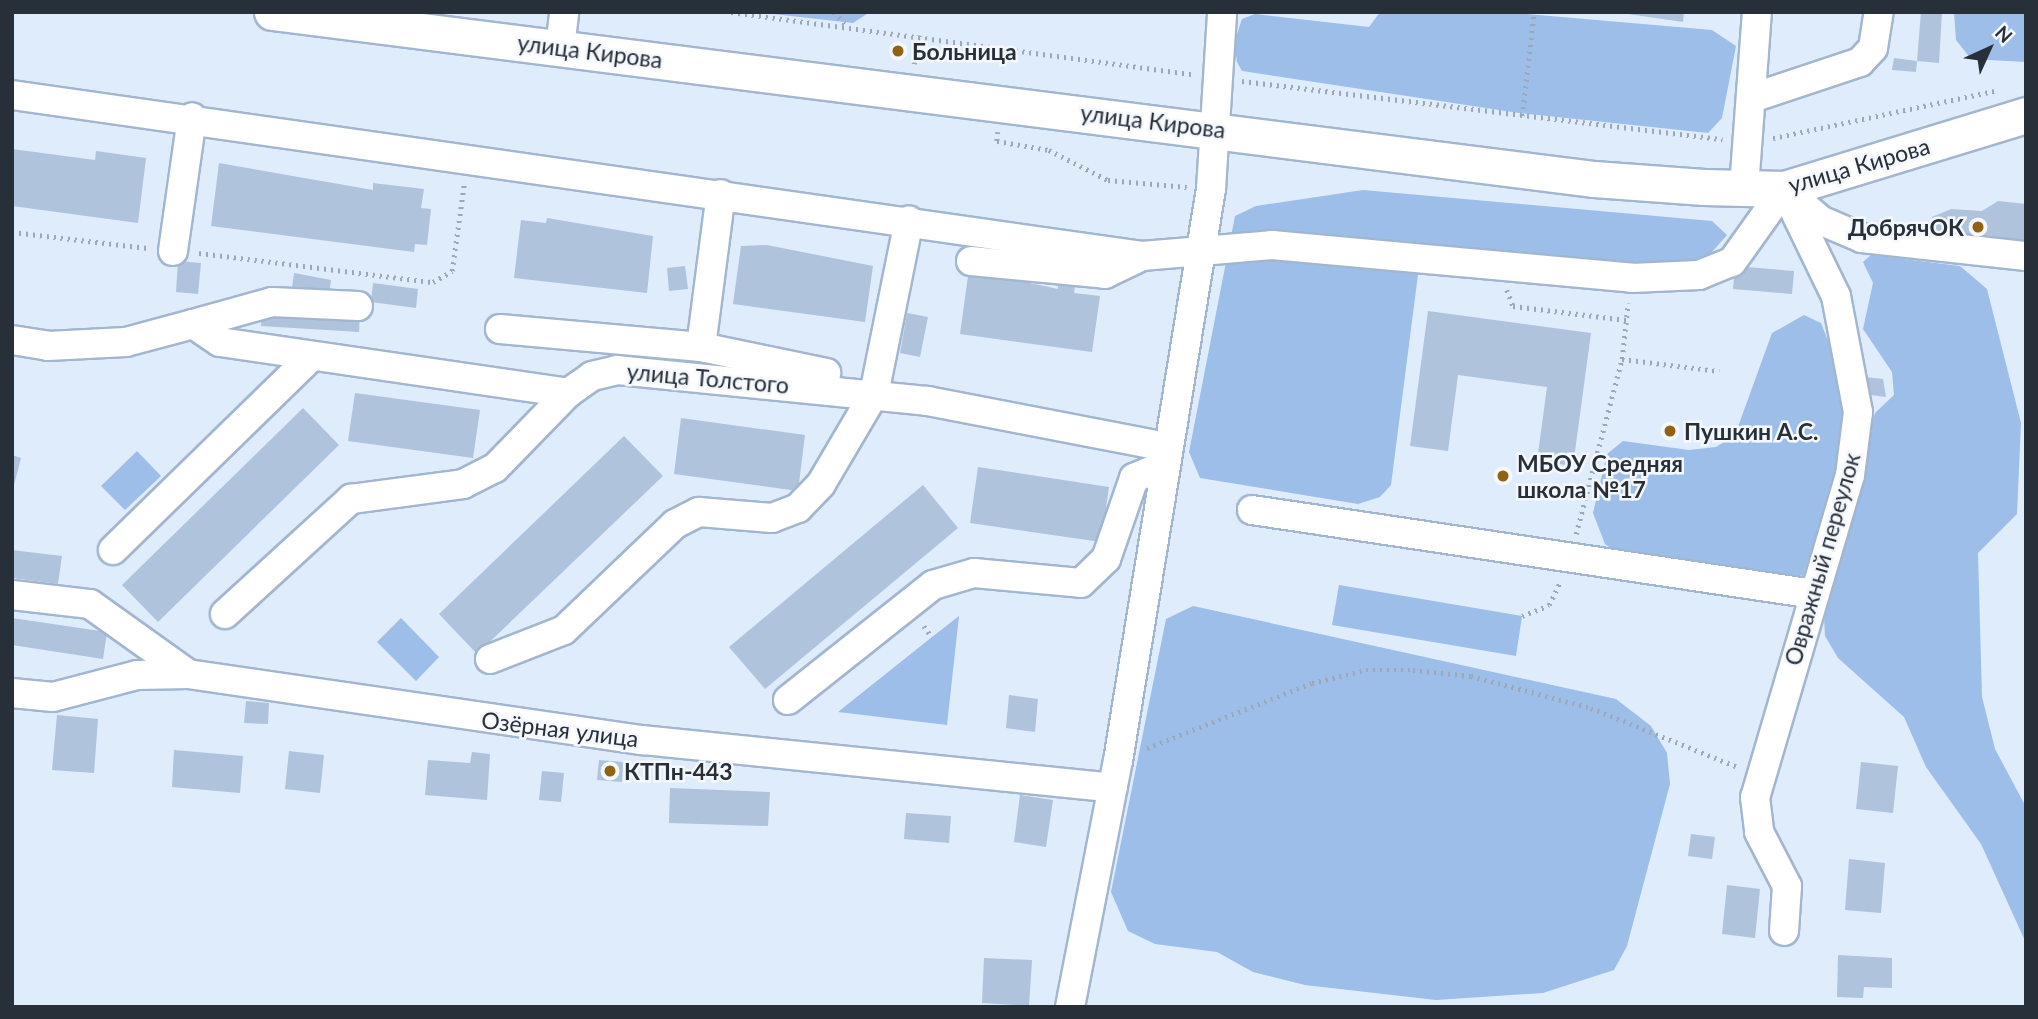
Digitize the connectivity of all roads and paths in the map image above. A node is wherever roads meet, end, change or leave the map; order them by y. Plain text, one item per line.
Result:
1 (272, 12) edge
2 (564, 12) edge
3 (834, 12) edge
4 (1222, 12) edge
5 (1534, 12) edge
6 (1757, 12) edge
7 (1880, 12) edge
8 (328, 16) edge
9 (847, 26) dead end
10 (560, 47) junction
11 (1999, 90) dead end
12 (12, 95) edge
13 (1752, 98) junction
14 (2026, 115) edge
15 (1521, 116) dead end
16 (192, 117) junction
17 (1211, 128) junction
18 (1750, 142) junction
19 (468, 157) junction
20 (1744, 188) junction
21 (1784, 188) junction
22 (721, 194) junction
23 (909, 221) junction
24 (12, 232) edge
25 (184, 245) junction
26 (1199, 255) junction
27 (1142, 256) junction
28 (2026, 256) edge
29 (971, 261) dead end
30 (1509, 265) junction
31 (1632, 278) junction
32 (358, 306) dead end
33 (1626, 320) junction
34 (193, 324) junction
35 (500, 329) dead end
36 (12, 340) edge
37 (701, 346) junction
38 (310, 358) junction
39 (1622, 359) junction
40 (1719, 371) dead end
41 (838, 390) junction
42 (568, 393) junction
43 (874, 394) junction
44 (1165, 456) junction
45 (1252, 510) dead end
46 (113, 550) dead end
47 (1568, 559) junction
48 (1814, 594) junction
49 (12, 595) edge
50 (225, 614) dead end
51 (1522, 616) dead end
52 (490, 659) dead end
53 (188, 674) junction
54 (12, 693) edge
55 (788, 700) dead end
56 (1115, 775) junction
57 (1759, 775) junction
58 (1784, 931) dead end
59 (1070, 1007) edge

1 - 8 main road, улица Кирова
2 - 10 street
3 - 9 path
4 - 17 street
5 - 15 path
6 - 13 street
7 - 13 street
8 - 10 main road, улица Кирова
10 - 17 main road, улица Кирова
11 - 18 path
12 - 16 street
13 - 18 street
14 - 21 main road, улица Кирова
16 - 19 street
16 - 25 street
17 - 20 main road, улица Кирова
17 - 26 street
18 - 20 street
19 - 22 street
19 - 25 path
20 - 21 main road, улица Кирова
21 - 28 street
21 - 31 street
21 - 48 street, Овражный переулок
22 - 23 street
22 - 37 street
23 - 27 street
23 - 43 street
24 - 25 path
26 - 27 street
26 - 30 street
26 - 44 street
27 - 29 street
30 - 31 street
30 - 33 path
31 - 33 path
32 - 34 street
33 - 39 path
34 - 36 street
34 - 38 street
35 - 37 street
37 - 41 street
38 - 42 street
38 - 46 street
39 - 40 path
39 - 47 path
41 - 42 street, улица Толстого
41 - 43 street, улица Толстого
42 - 50 street, улица Толстого
43 - 44 street, улица Толстого
43 - 52 street
44 - 55 street
44 - 56 street
45 - 47 street
47 - 48 street
47 - 51 path
48 - 57 street, Овражный переулок
49 - 53 street
53 - 54 street, Озёрная улица
53 - 56 street, Озёрная улица
56 - 57 path
56 - 59 street
57 - 58 street, Овражный переулок

